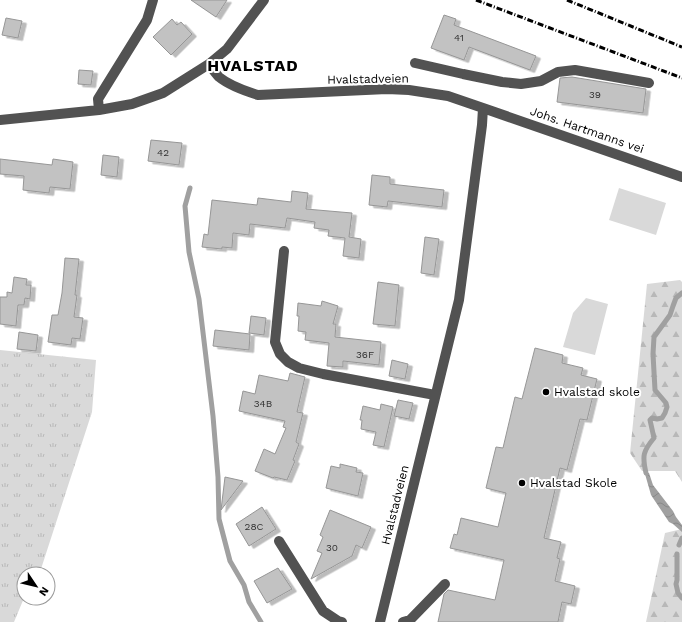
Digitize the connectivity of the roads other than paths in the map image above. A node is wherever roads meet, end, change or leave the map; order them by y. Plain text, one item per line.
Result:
1 (153, 0) edge
2 (264, 0) edge
3 (415, 63) dead end
4 (209, 64) junction
5 (649, 83) dead end
6 (483, 108) junction
7 (99, 110) junction
8 (0, 120) edge
9 (682, 177) edge
10 (284, 251) dead end
11 (435, 395) junction
12 (279, 541) dead end
13 (445, 584) dead end
14 (342, 622) edge
15 (380, 622) edge
16 (403, 622) edge

1 - 7 street
2 - 4 street
3 - 5 street
4 - 6 street, Hvalstadveien
4 - 7 street
6 - 9 street, Johs. Hartmanns vei
6 - 11 street, Hvalstadveien
7 - 8 street
10 - 11 street
11 - 15 street, Hvalstadveien
12 - 14 street
13 - 16 street

